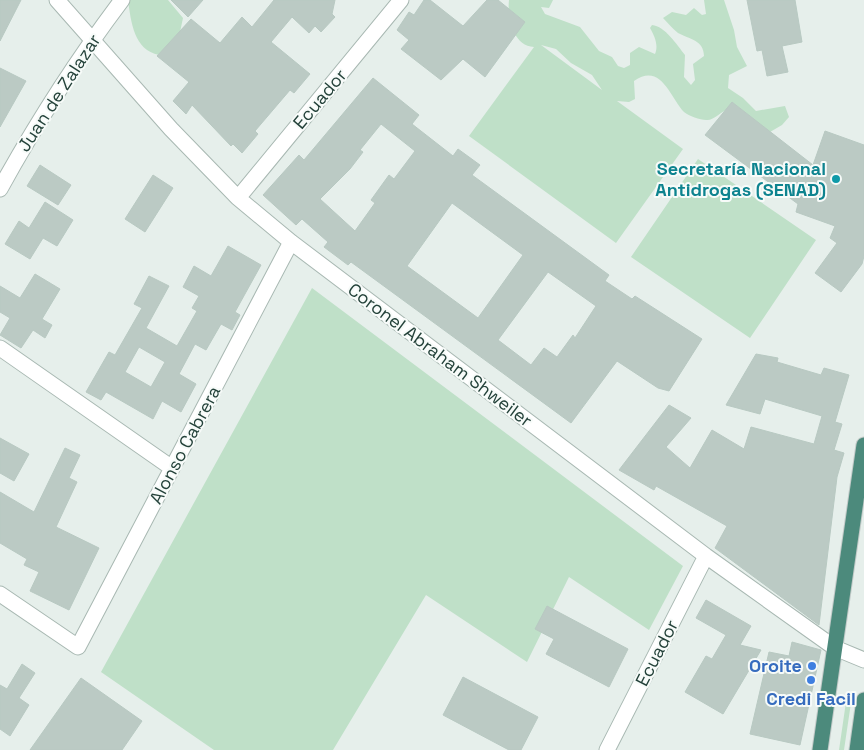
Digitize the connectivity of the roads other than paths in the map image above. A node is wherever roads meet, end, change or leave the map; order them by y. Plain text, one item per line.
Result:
1 (57, 0) edge
2 (122, 0) edge
3 (401, 0) edge
4 (92, 40) junction
5 (0, 189) edge
6 (238, 198) junction
7 (291, 242) junction
8 (0, 348) edge
9 (864, 445) edge
10 (172, 468) junction
11 (706, 556) junction
12 (0, 594) edge
13 (835, 648) junction
14 (864, 660) edge
15 (864, 700) edge
16 (607, 750) edge
17 (820, 750) edge
18 (857, 750) edge

1 - 4 street, Coronel Abraham Shweiler
2 - 4 street, Juan de Zalazar
3 - 6 street, Ecuador
4 - 5 street, Juan de Zalazar
4 - 6 street, Coronel Abraham Shweiler
6 - 7 street, Coronel Abraham Shweiler
7 - 10 street, Alonso Cabrera
7 - 11 street, Coronel Abraham Shweiler
8 - 10 street
9 - 13 highway
10 - 12 street, Alonso Cabrera
11 - 13 street, Coronel Abraham Shweiler
11 - 16 street, Ecuador
13 - 14 street, Coronel Abraham Shweiler
13 - 17 highway
15 - 18 highway

